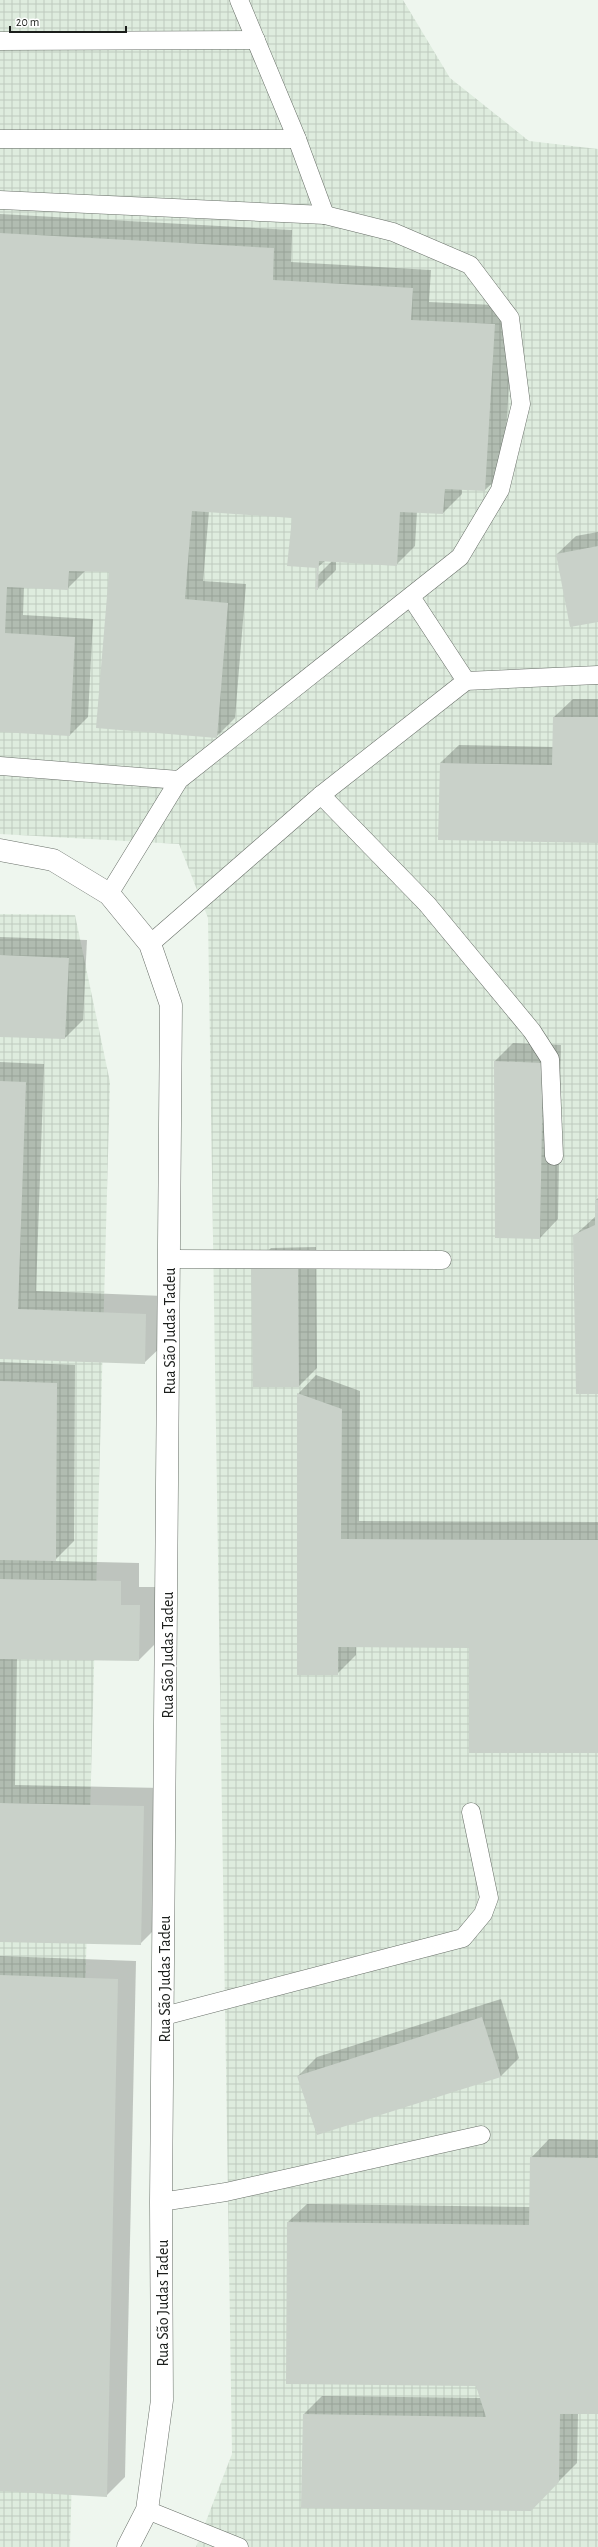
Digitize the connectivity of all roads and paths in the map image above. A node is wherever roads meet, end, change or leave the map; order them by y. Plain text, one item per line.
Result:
1 (239, 0) edge
2 (256, 40) junction
3 (0, 41) edge
4 (297, 139) junction
5 (0, 140) edge
6 (0, 200) edge
7 (325, 215) junction
8 (411, 597) junction
9 (598, 675) edge
10 (466, 681) junction
11 (0, 766) edge
12 (179, 780) junction
13 (321, 795) junction
14 (0, 850) edge
15 (109, 894) junction
16 (150, 944) junction
17 (554, 1156) dead end
18 (169, 1259) junction
19 (442, 1260) dead end
20 (471, 1812) dead end
21 (164, 2016) junction
22 (481, 2135) dead end
23 (161, 2202) junction
24 (147, 2510) junction
25 (128, 2547) edge
26 (239, 2547) edge

1 - 2 lane
2 - 3 lane
2 - 4 lane
4 - 5 lane
4 - 7 lane
6 - 7 lane
7 - 8 lane
8 - 10 lane
8 - 12 lane
9 - 10 lane
10 - 13 lane
11 - 12 lane
12 - 15 lane
13 - 16 lane
13 - 17 lane
14 - 15 street, Rua São Judas Tadeu
15 - 16 street, Rua São Judas Tadeu
16 - 18 street, Rua São Judas Tadeu
18 - 19 lane
18 - 21 street, Rua São Judas Tadeu
20 - 21 lane
21 - 23 street, Rua São Judas Tadeu
22 - 23 lane
23 - 24 street, Rua São Judas Tadeu
24 - 25 street, Rua São Judas Tadeu
24 - 26 lane

